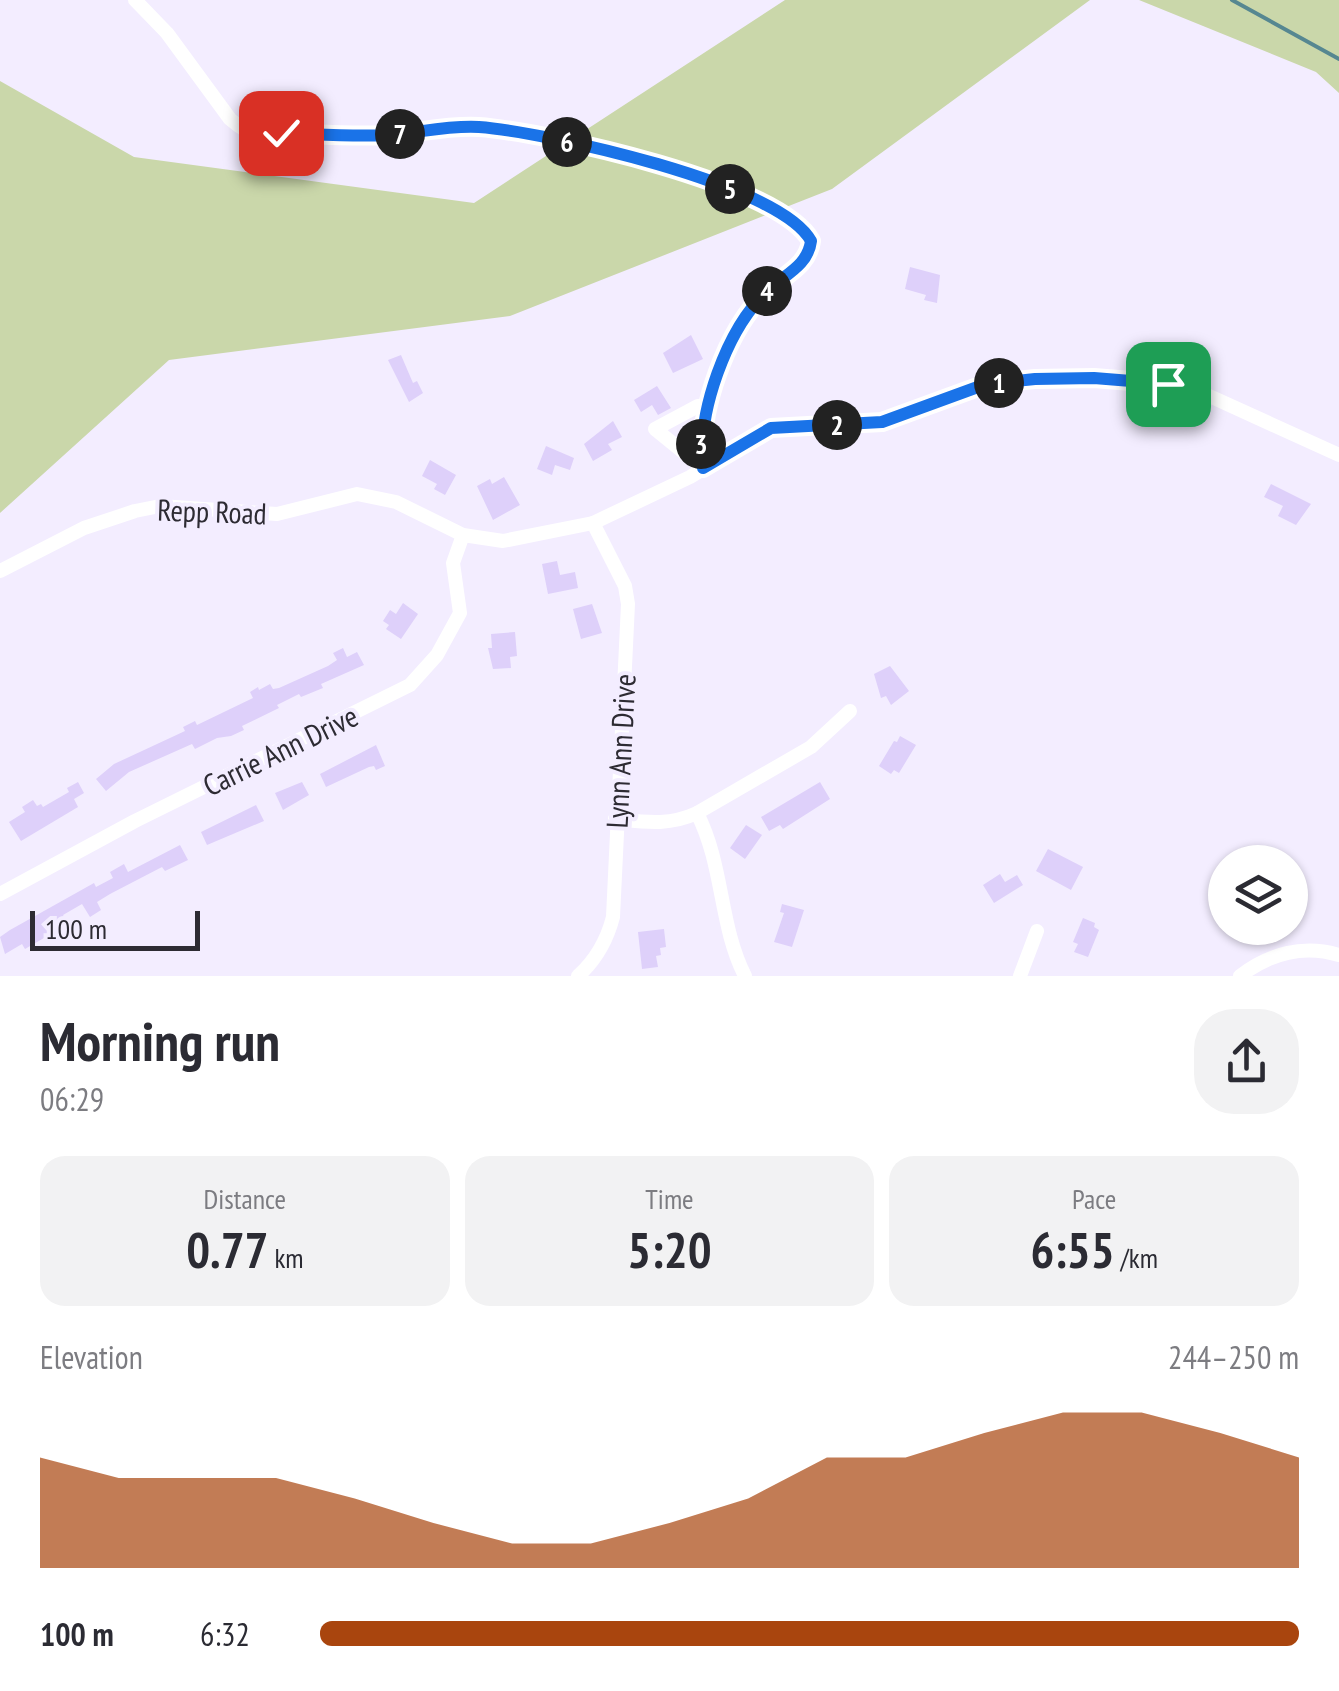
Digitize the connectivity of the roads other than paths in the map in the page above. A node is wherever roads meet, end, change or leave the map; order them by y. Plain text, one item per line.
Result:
1 (135, 0) edge
2 (710, 408) junction
3 (1339, 455) edge
4 (703, 468) junction
5 (593, 524) junction
6 (464, 535) junction
7 (0, 572) edge
8 (850, 711) dead end
9 (697, 813) junction
10 (615, 818) junction
11 (0, 894) edge
12 (1037, 931) dead end
13 (1339, 955) edge
14 (589, 973) edge
15 (745, 976) edge
16 (1020, 976) edge
17 (1240, 976) edge

1 - 2 street
2 - 4 street
2 - 4 street
3 - 4 street, Repp Road
4 - 5 street, Repp Road
5 - 6 street, Repp Road
5 - 10 street, Lynn Ann Drive
6 - 7 street, Repp Road
6 - 11 street, Carrie Ann Drive
8 - 9 street
9 - 10 street
9 - 15 street
10 - 14 street, Lynn Ann Drive
12 - 16 street
13 - 17 street

